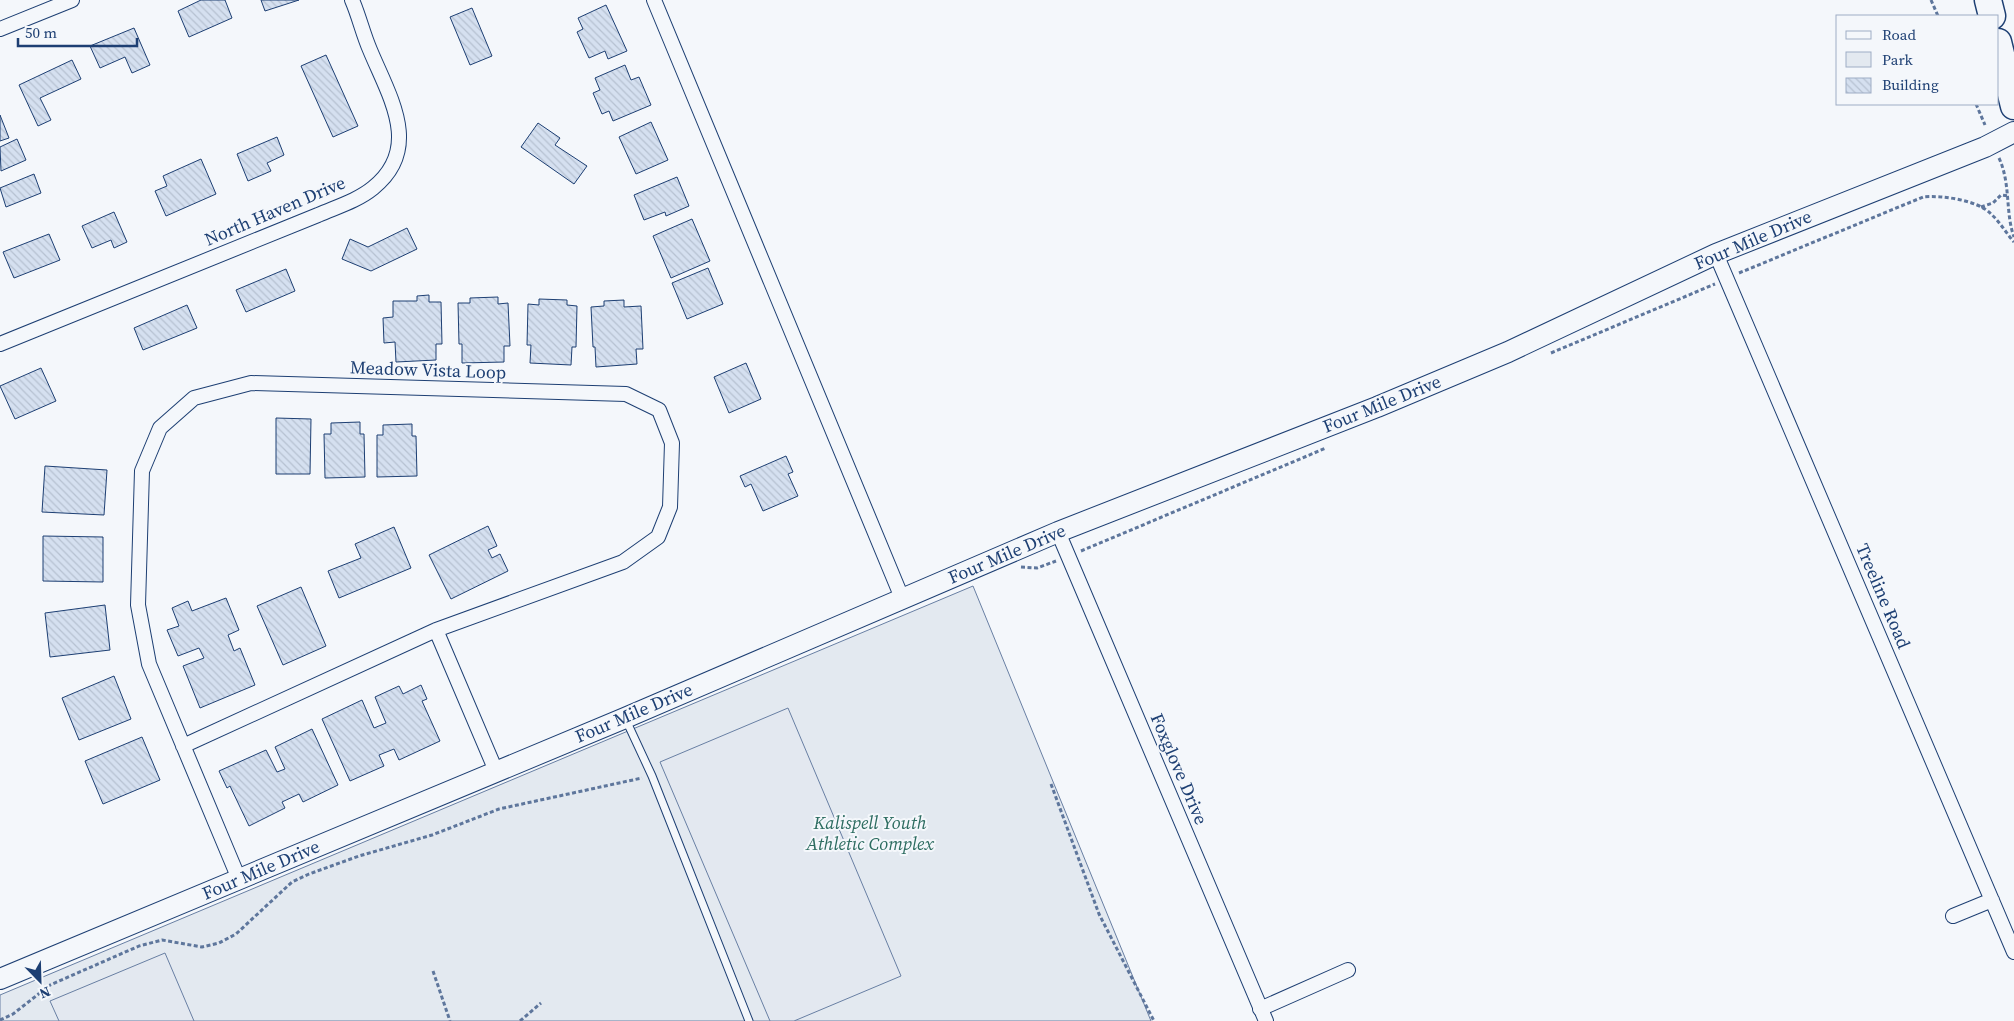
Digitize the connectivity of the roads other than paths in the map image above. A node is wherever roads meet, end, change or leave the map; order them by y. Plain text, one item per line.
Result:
1 (72, 0) edge
2 (352, 0) edge
3 (654, 0) edge
4 (1988, 0) edge
5 (1992, 15) edge
6 (0, 29) edge
7 (1999, 46) edge
8 (2014, 106) edge
9 (2014, 132) edge
10 (1716, 254) junction
11 (0, 344) edge
12 (1058, 532) junction
13 (902, 598) junction
14 (436, 630) junction
15 (625, 718) junction
16 (183, 746) junction
17 (496, 771) junction
18 (239, 879) junction
19 (1992, 900) junction
20 (1953, 916) dead end
21 (2014, 952) edge
22 (1348, 970) dead end
23 (0, 979) edge
24 (1263, 1015) edge
25 (749, 1021) edge

1 - 6 street
2 - 11 street, North Haven Drive
3 - 13 street
4 - 5 highway
7 - 8 highway
9 - 10 street, Four Mile Drive
10 - 12 street, Four Mile Drive
10 - 19 street, Treeline Road
12 - 13 street, Four Mile Drive
12 - 24 street, Foxglove Drive
13 - 15 street, Four Mile Drive
14 - 16 street, Meadow Vista Loop
14 - 16 street, Meadow Vista Loop
14 - 17 street
15 - 17 street, Four Mile Drive
15 - 25 lane
16 - 18 street, Meadow Vista Loop
17 - 18 street, Four Mile Drive
18 - 23 street, Four Mile Drive
19 - 20 street
19 - 21 street, Treeline Road
22 - 24 street

